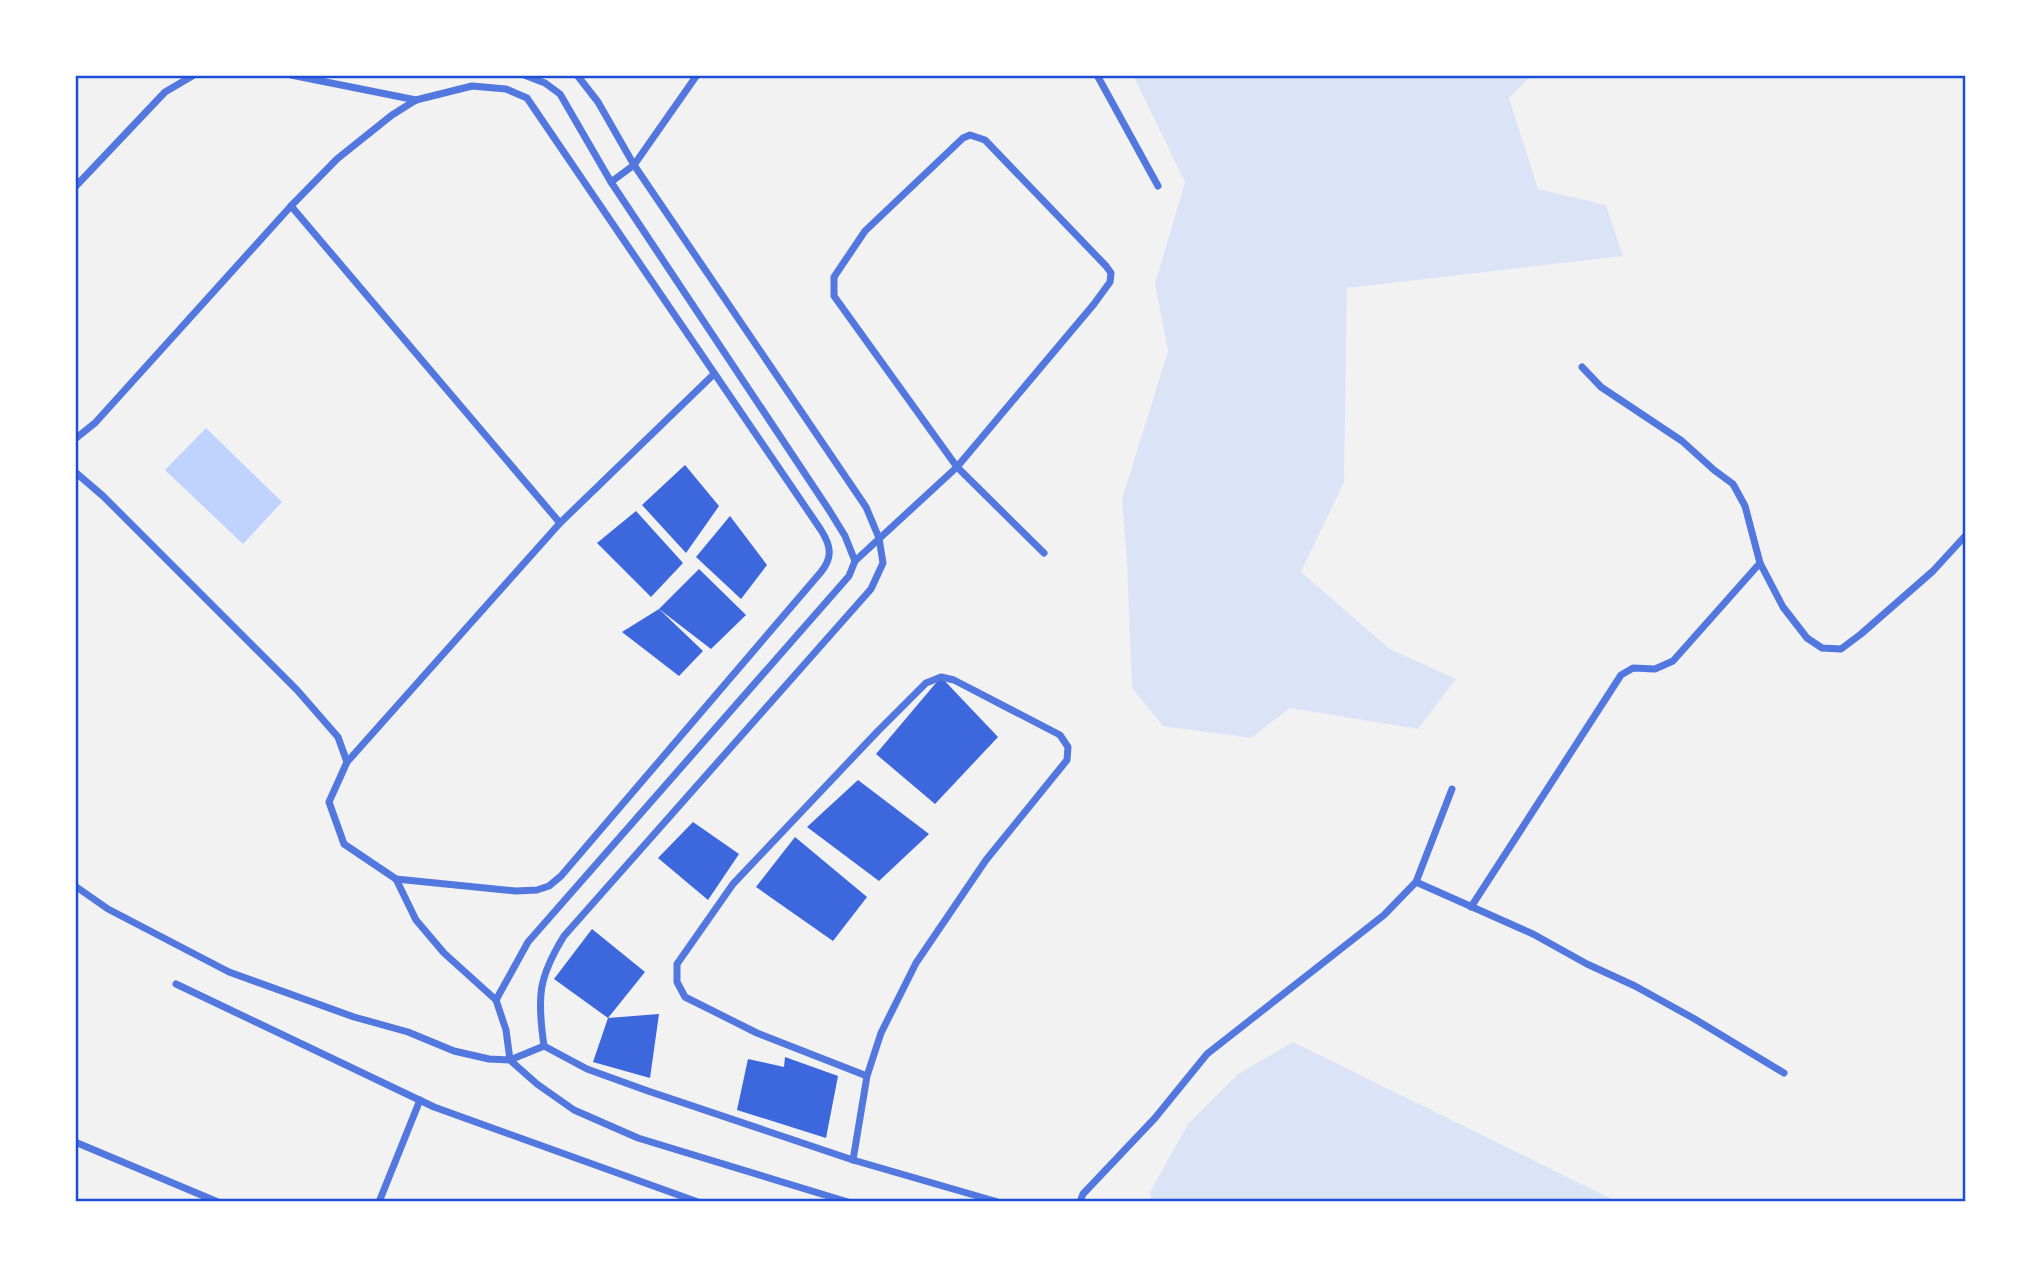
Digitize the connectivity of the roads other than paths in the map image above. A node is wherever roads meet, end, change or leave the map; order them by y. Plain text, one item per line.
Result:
1 (194, 75) edge
2 (291, 75) edge
3 (524, 75) edge
4 (577, 75) edge
5 (697, 75) edge
6 (1097, 75) edge
7 (416, 100) junction
8 (634, 164) junction
9 (611, 182) junction
10 (1158, 186) dead end
11 (75, 187) edge
12 (291, 206) junction
13 (1582, 367) dead end
14 (714, 373) junction
15 (75, 439) edge
16 (957, 467) junction
17 (75, 472) edge
18 (560, 523) junction
19 (1966, 535) edge
20 (879, 538) junction
21 (1044, 553) dead end
22 (855, 561) junction
23 (1760, 563) junction
24 (347, 762) junction
25 (1452, 789) dead end
26 (396, 879) junction
27 (1416, 883) junction
28 (75, 886) edge
29 (1471, 907) junction
30 (176, 984) dead end
31 (496, 1000) junction
32 (544, 1046) junction
33 (510, 1060) junction
34 (1784, 1073) dead end
35 (867, 1076) junction
36 (420, 1100) junction
37 (75, 1142) edge
38 (853, 1160) junction
39 (218, 1202) edge
40 (379, 1202) edge
41 (698, 1202) edge
42 (848, 1202) edge
43 (998, 1202) edge
44 (1080, 1202) edge

1 - 11 street
2 - 7 street
3 - 9 street
4 - 8 street
5 - 8 street
6 - 10 street
7 - 12 street
7 - 14 street
8 - 9 street
8 - 20 street
9 - 22 street
12 - 15 street
12 - 18 street
13 - 23 street
14 - 18 street
14 - 26 street
16 - 16 street
16 - 20 street
16 - 21 street
17 - 24 street
18 - 24 street
19 - 23 street
20 - 22 street
20 - 32 street
22 - 31 street
23 - 29 street
24 - 26 street
25 - 27 street
26 - 31 street
27 - 29 street
27 - 44 street
28 - 33 street
29 - 34 street
30 - 36 street
31 - 33 street
32 - 33 street
32 - 38 street
33 - 42 street
35 - 35 street
35 - 38 street
36 - 40 street
36 - 41 street
37 - 39 street
38 - 43 street

